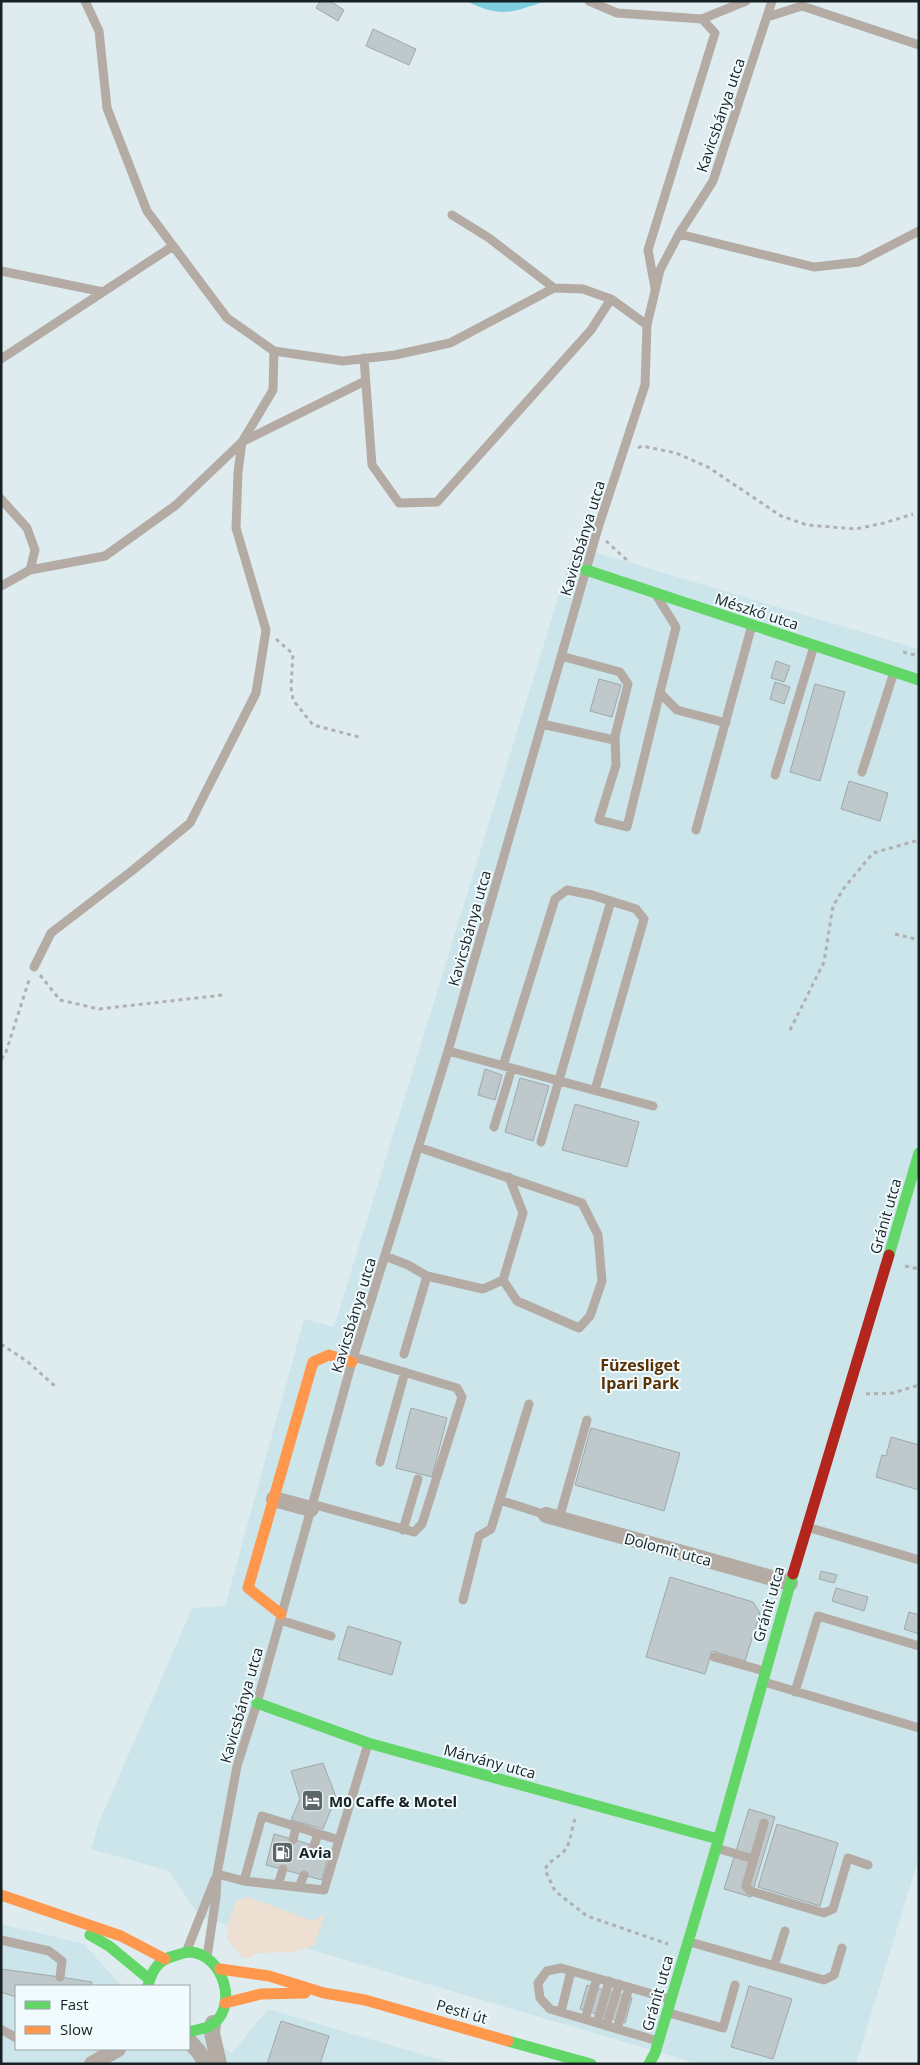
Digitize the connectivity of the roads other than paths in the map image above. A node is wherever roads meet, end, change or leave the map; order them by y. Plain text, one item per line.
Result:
1 (85, 1) edge
2 (589, 1) edge
3 (746, 1) edge
4 (772, 1) edge
5 (726, 5) edge
6 (767, 17) junction
7 (702, 19) junction
8 (919, 44) edge
9 (452, 216) dead end
10 (919, 231) edge
11 (679, 234) junction
12 (173, 246) junction
13 (1, 271) edge
14 (554, 288) junction
15 (655, 291) junction
16 (103, 292) junction
17 (611, 299) junction
18 (647, 324) junction
19 (274, 351) junction
20 (364, 358) junction
21 (1, 359) edge
22 (366, 381) junction
23 (242, 442) junction
24 (1, 498) edge
25 (30, 570) junction
26 (586, 570) junction
27 (1, 586) edge
28 (654, 592) junction
29 (752, 625) junction
30 (814, 645) junction
31 (561, 656) junction
32 (894, 672) junction
33 (919, 680) edge
34 (660, 693) junction
35 (726, 723) junction
36 (542, 724) junction
37 (615, 737) junction
38 (862, 772) dead end
39 (775, 775) dead end
40 (696, 830) dead end
41 (611, 901) junction
42 (34, 967) road end
43 (448, 1051) junction
44 (508, 1067) junction
45 (558, 1080) junction
46 (595, 1090) junction
47 (653, 1106) dead end
48 (494, 1128) dead end
49 (541, 1142) dead end
50 (418, 1147) junction
51 (919, 1153) edge
52 (509, 1177) junction
53 (385, 1256) junction
54 (427, 1276) junction
55 (503, 1280) junction
56 (404, 1354) dead end
57 (353, 1359) junction
58 (405, 1372) junction
59 (529, 1404) dead end
60 (587, 1420) dead end
61 (380, 1462) dead end
62 (418, 1479) dead end
63 (274, 1499) junction
64 (500, 1500) junction
65 (312, 1507) junction
66 (552, 1517) junction
67 (807, 1527) junction
68 (402, 1530) junction
69 (919, 1560) edge
70 (790, 1583) junction
71 (463, 1600) dead end
72 (281, 1617) junction
73 (331, 1636) dead end
74 (919, 1646) edge
75 (714, 1657) dead end
76 (763, 1676) junction
77 (795, 1692) junction
78 (257, 1703) junction
79 (919, 1728) edge
80 (368, 1742) junction
81 (764, 1822) dead end
82 (296, 1827) junction
83 (318, 1834) junction
84 (292, 1840) dead end
85 (339, 1840) junction
86 (717, 1843) junction
87 (314, 1846) dead end
88 (754, 1859) junction
89 (868, 1865) dead end
90 (283, 1869) dead end
91 (217, 1874) junction
92 (304, 1875) dead end
93 (244, 1882) junction
94 (278, 1885) junction
95 (299, 1888) junction
96 (1, 1895) edge
97 (54, 1913) junction
98 (785, 1931) dead end
99 (1, 1940) edge
100 (686, 1946) junction
101 (842, 1948) dead end
102 (186, 1952) junction
103 (207, 1957) junction
104 (165, 1959) junction
105 (774, 1966) junction
106 (220, 1969) junction
107 (572, 1970) junction
108 (60, 1977) dead end
109 (597, 1978) junction
110 (609, 1981) junction
111 (148, 1983) edge
112 (619, 1984) junction
113 (735, 1985) dead end
114 (629, 1987) junction
115 (324, 1993) junction
116 (670, 1999) junction
117 (225, 2003) junction
118 (560, 2012) junction
119 (666, 2012) junction
120 (585, 2019) junction
121 (213, 2023) junction
122 (597, 2023) junction
123 (606, 2026) junction
124 (1, 2029) edge
125 (617, 2029) junction
126 (190, 2032) edge
127 (15, 2037) edge
128 (658, 2041) junction
129 (190, 2042) edge
130 (105, 2050) edge
131 (116, 2050) edge
132 (94, 2063) edge
133 (206, 2064) edge
134 (219, 2064) edge
135 (591, 2064) edge
136 (649, 2064) edge

1 - 12 lane
2 - 7 lane
3 - 5 lane
4 - 6 lane, Kavicsbánya utca
5 - 7 lane
6 - 8 lane
6 - 11 lane, Kavicsbánya utca
7 - 15 lane
9 - 14 lane
10 - 11 lane
11 - 15 lane, Kavicsbánya utca
12 - 16 lane
12 - 19 lane
13 - 16 lane
14 - 17 lane
14 - 20 lane
15 - 18 lane, Kavicsbánya utca
16 - 21 lane
17 - 18 lane
17 - 22 lane
18 - 26 lane, Kavicsbánya utca
19 - 20 lane
19 - 23 lane
20 - 22 lane
22 - 23 lane
23 - 25 lane
23 - 42 lane
24 - 25 lane
25 - 27 lane
26 - 28 street, Mészkő utca
26 - 31 lane, Kavicsbánya utca
28 - 29 street, Mészkő utca
28 - 34 lane
29 - 30 street, Mészkő utca
29 - 35 lane
30 - 32 street, Mészkő utca
30 - 39 lane
31 - 36 lane, Kavicsbánya utca
31 - 37 lane
32 - 33 street, Mészkő utca
32 - 38 lane
34 - 35 lane
34 - 37 lane
35 - 40 lane
36 - 37 lane
36 - 43 lane, Kavicsbánya utca
41 - 44 lane
41 - 45 lane
41 - 46 lane
43 - 44 lane
43 - 50 lane, Kavicsbánya utca
44 - 45 lane
44 - 48 lane
45 - 46 lane
45 - 49 lane
46 - 47 lane
50 - 52 lane
50 - 53 lane, Kavicsbánya utca
51 - 67 street, Gránit utca
52 - 55 lane
52 - 55 lane
53 - 54 lane
53 - 57 lane, Kavicsbánya utca
54 - 55 lane
54 - 56 lane
57 - 58 lane
57 - 63 street
57 - 65 lane, Kavicsbánya utca
58 - 61 lane
58 - 68 lane
59 - 64 lane
60 - 66 lane
62 - 68 lane
63 - 65 street
63 - 72 street
64 - 66 lane
64 - 71 lane
65 - 68 lane
65 - 72 lane, Kavicsbánya utca
66 - 70 street, Dolomit utca
67 - 69 lane
67 - 70 street, Gránit utca
70 - 76 street, Gránit utca
72 - 73 lane
72 - 78 lane, Kavicsbánya utca
74 - 77 lane
75 - 76 lane
76 - 77 lane
76 - 86 street, Gránit utca
77 - 79 lane
78 - 80 street, Márvány utca
78 - 91 lane, Kavicsbánya utca
80 - 85 lane
80 - 86 street, Márvány utca
81 - 88 lane
82 - 83 lane
82 - 84 lane
82 - 93 lane
83 - 85 lane
83 - 87 lane
85 - 95 lane
86 - 88 lane
86 - 100 street, Gránit utca
88 - 89 lane
90 - 94 lane
91 - 93 lane
91 - 102 lane, Kavicsbánya utca
91 - 103 lane, Kavicsbánya utca
92 - 95 lane
93 - 94 lane
94 - 95 lane
96 - 97 street
97 - 104 street
97 - 111 street
98 - 105 lane
99 - 108 lane
100 - 105 lane
100 - 116 street, Gránit utca
101 - 105 lane
102 - 103 street
102 - 104 street
103 - 106 street
104 - 111 street
106 - 115 street, Pesti út
106 - 117 street
107 - 109 lane
107 - 118 lane
107 - 118 lane
109 - 110 lane
109 - 120 lane
110 - 112 lane
110 - 122 lane
112 - 114 lane
112 - 123 lane
113 - 119 lane
114 - 116 lane
114 - 125 lane
115 - 117 street, Pesti út
115 - 135 street, Pesti út
116 - 119 street, Gránit utca
117 - 121 street
118 - 120 lane
119 - 128 street, Gránit utca
120 - 122 lane
121 - 126 street
121 - 134 street
122 - 123 lane
123 - 125 lane
124 - 127 lane
125 - 128 lane
128 - 136 street, Gránit utca
129 - 133 street
130 - 132 street
131 - 132 street

